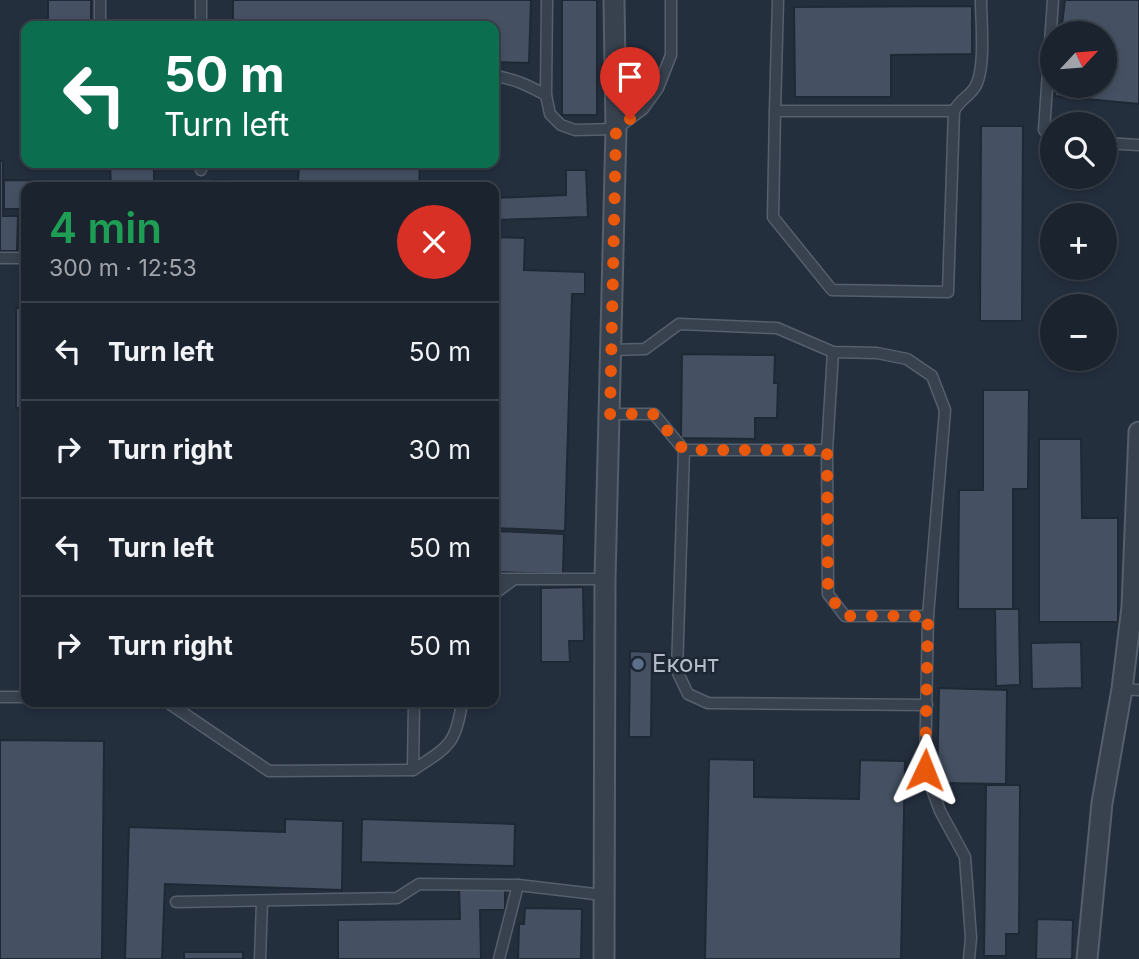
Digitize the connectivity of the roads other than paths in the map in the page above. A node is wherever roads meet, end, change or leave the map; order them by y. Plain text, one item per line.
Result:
1 (100, 0) edge
2 (201, 0) edge
3 (547, 0) edge
4 (614, 0) edge
5 (671, 0) edge
6 (778, 0) edge
7 (981, 0) edge
8 (1054, 0) edge
9 (100, 21) edge
10 (201, 21) edge
11 (499, 76) edge
12 (546, 95) junction
13 (775, 111) junction
14 (954, 111) junction
15 (1045, 112) edge
16 (616, 129) junction
17 (1117, 144) edge
18 (1139, 145) edge
19 (0, 258) edge
20 (21, 258) edge
21 (612, 350) junction
22 (833, 352) junction
23 (610, 414) junction
24 (1139, 432) edge
25 (684, 450) junction
26 (827, 450) junction
27 (499, 579) edge
28 (513, 579) junction
29 (605, 579) junction
30 (499, 590) edge
31 (928, 616) junction
32 (1130, 689) edge
33 (21, 697) edge
34 (0, 698) edge
35 (927, 705) junction
36 (174, 707) edge
37 (414, 707) edge
38 (461, 707) edge
39 (413, 770) junction
40 (518, 885) junction
41 (603, 895) junction
42 (176, 902) dead end
43 (262, 902) junction
44 (260, 959) edge
45 (499, 959) edge
46 (604, 959) edge
47 (969, 959) edge
48 (1087, 959) edge

1 - 9 lane
2 - 10 lane
3 - 12 lane
4 - 16 street
5 - 16 lane
6 - 13 lane
7 - 14 lane
8 - 15 lane
11 - 12 lane
12 - 16 lane
13 - 14 lane
13 - 14 lane
16 - 21 street
17 - 18 lane
19 - 20 lane
21 - 22 lane
21 - 23 street
22 - 26 lane
22 - 31 lane
23 - 25 lane
23 - 29 street
24 - 32 street
25 - 26 lane
25 - 35 lane
26 - 31 lane
27 - 28 lane
28 - 29 lane
28 - 30 lane
29 - 41 street
31 - 35 lane
32 - 48 street
33 - 34 lane
35 - 47 lane
36 - 39 lane
37 - 39 lane
38 - 39 lane
40 - 41 lane
40 - 43 lane
40 - 45 lane
41 - 46 street
42 - 43 lane
43 - 44 lane

